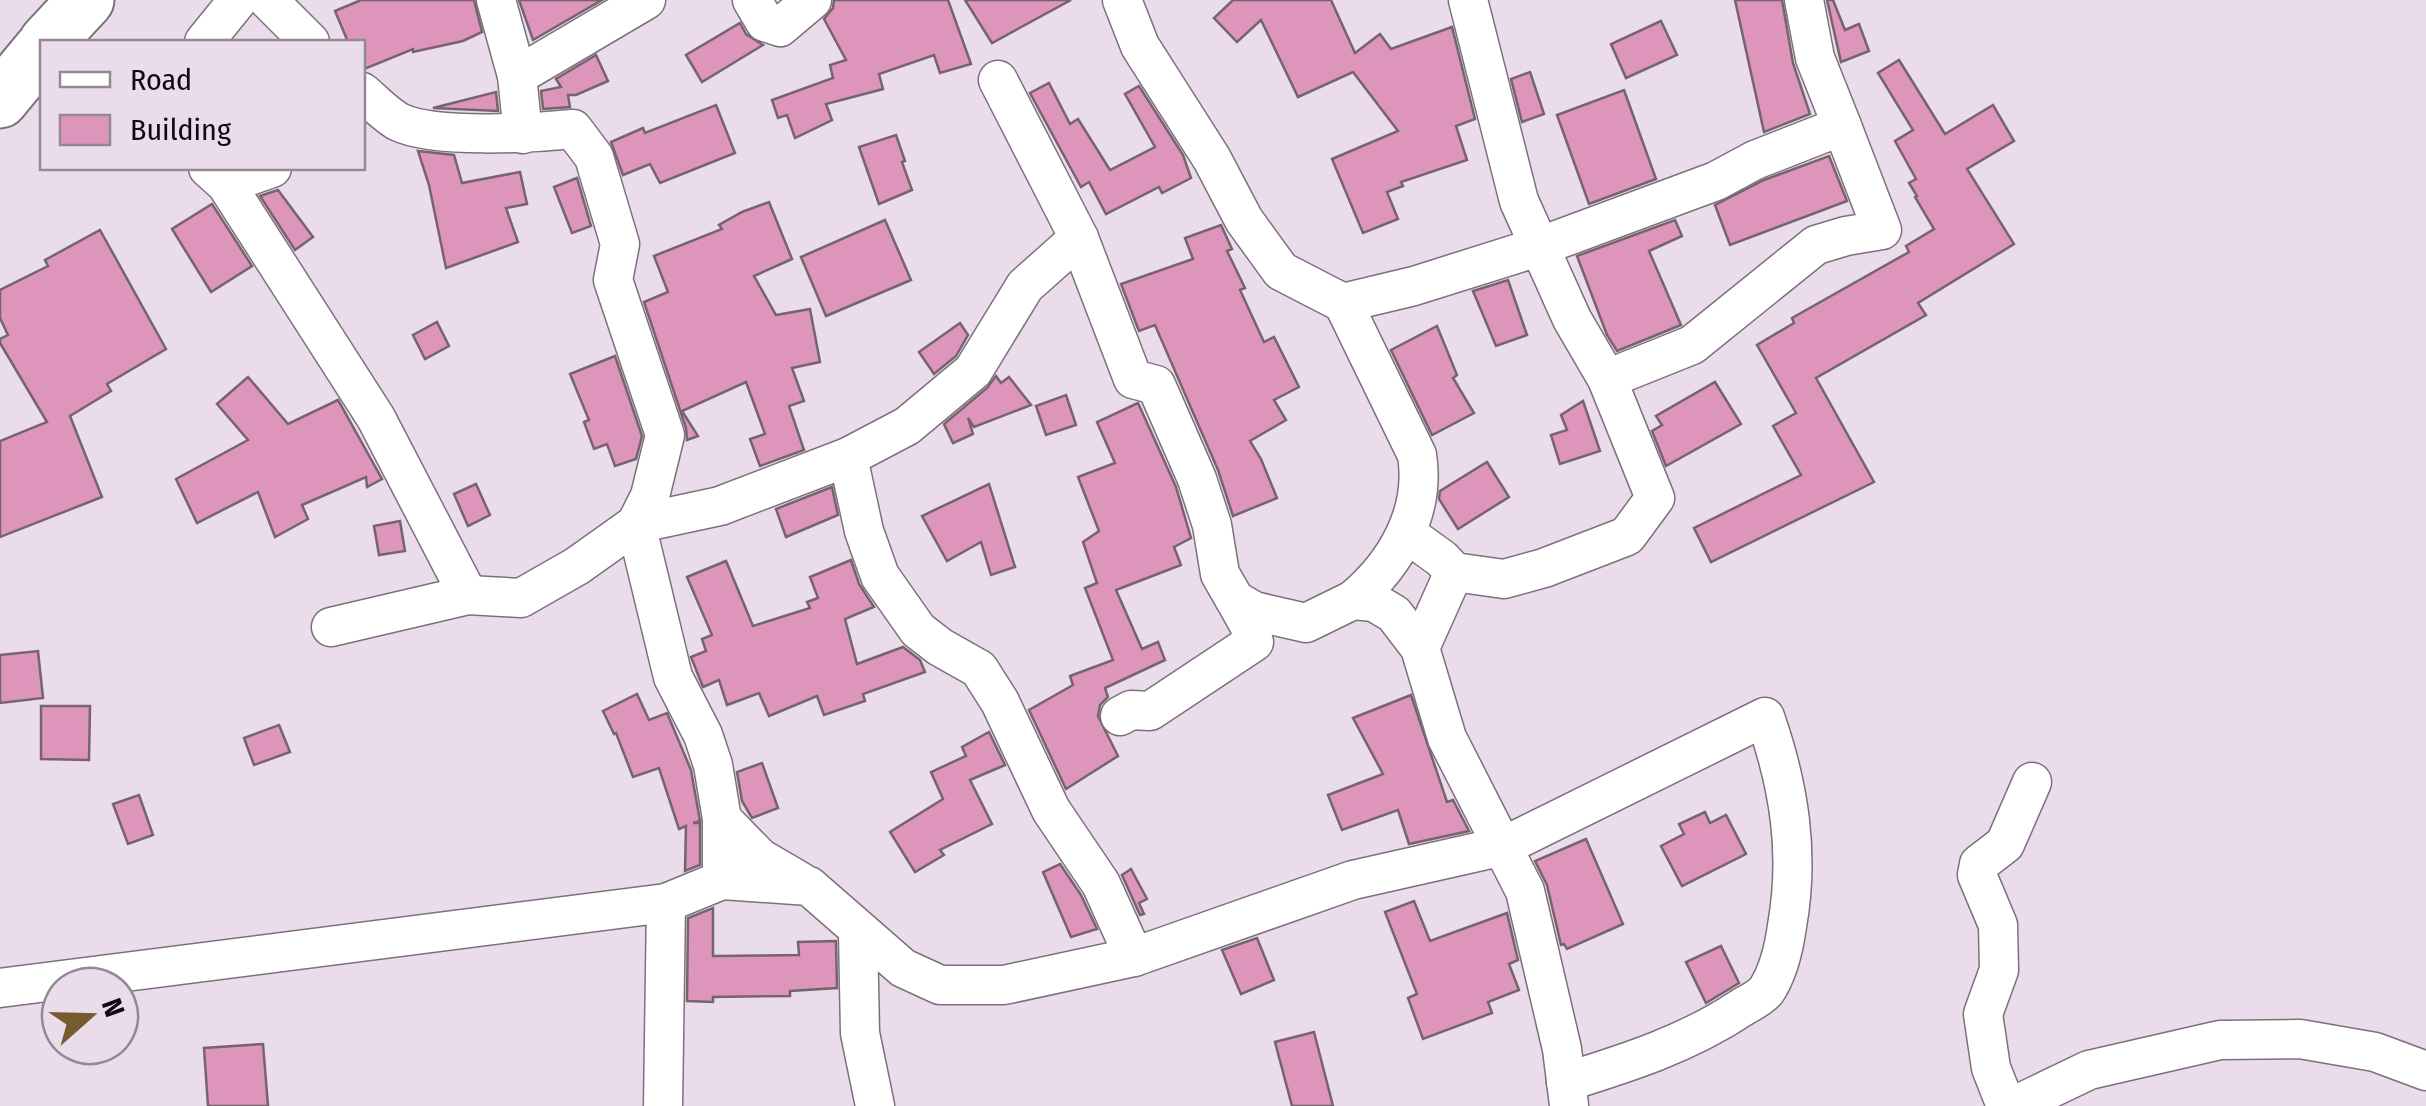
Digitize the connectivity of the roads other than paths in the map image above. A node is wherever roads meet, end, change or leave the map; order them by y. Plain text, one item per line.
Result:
1 (86, 0) edge
2 (238, 0) edge
3 (268, 0) edge
4 (496, 0) edge
5 (646, 0) edge
6 (752, 0) edge
7 (812, 0) edge
8 (1122, 0) edge
9 (1468, 0) edge
10 (1804, 0) edge
11 (50, 40) edge
12 (206, 40) edge
13 (308, 40) edge
14 (40, 50) edge
15 (516, 76) junction
16 (998, 80) dead end
17 (365, 94) edge
18 (0, 100) edge
19 (1842, 126) junction
20 (523, 134) junction
21 (258, 170) edge
22 (217, 176) edge
23 (1079, 238) junction
24 (1538, 247) junction
25 (1342, 303) junction
26 (1607, 379) junction
27 (848, 457) junction
28 (636, 524) junction
29 (1406, 533) junction
30 (1454, 572) junction
31 (468, 595) junction
32 (1235, 600) junction
33 (1353, 600) junction
34 (331, 626) dead end
35 (1420, 648) junction
36 (1120, 716) dead end
37 (2032, 782) dead end
38 (722, 818) junction
39 (1504, 846) junction
40 (722, 880) junction
41 (809, 886) junction
42 (666, 903) junction
43 (858, 932) junction
44 (1134, 957) junction
45 (0, 988) edge
46 (2426, 1071) edge
47 (1568, 1094) edge
48 (663, 1106) edge
49 (876, 1106) edge
50 (2006, 1106) edge
51 (2014, 1106) edge

1 - 11 highway
2 - 12 street
3 - 13 street
4 - 15 street
5 - 15 street
6 - 7 street
8 - 25 street
9 - 24 street
10 - 19 street
14 - 18 highway
15 - 20 street
16 - 23 street
17 - 20 street
19 - 24 street
19 - 26 street
20 - 28 street
21 - 22 street
22 - 31 street
23 - 27 street
23 - 32 street
24 - 25 street
24 - 26 street
25 - 29 street
26 - 30 street
27 - 28 street
27 - 44 street
28 - 31 street
28 - 38 street
29 - 30 street
29 - 33 street
30 - 35 street
31 - 34 street
32 - 33 street
32 - 36 street
33 - 35 street
35 - 39 street
37 - 50 street
38 - 40 street
38 - 41 street
39 - 44 street
39 - 47 street
39 - 47 street
40 - 41 street
40 - 42 street
41 - 43 street
42 - 45 street
42 - 48 street
43 - 44 street
43 - 49 street
46 - 51 street

